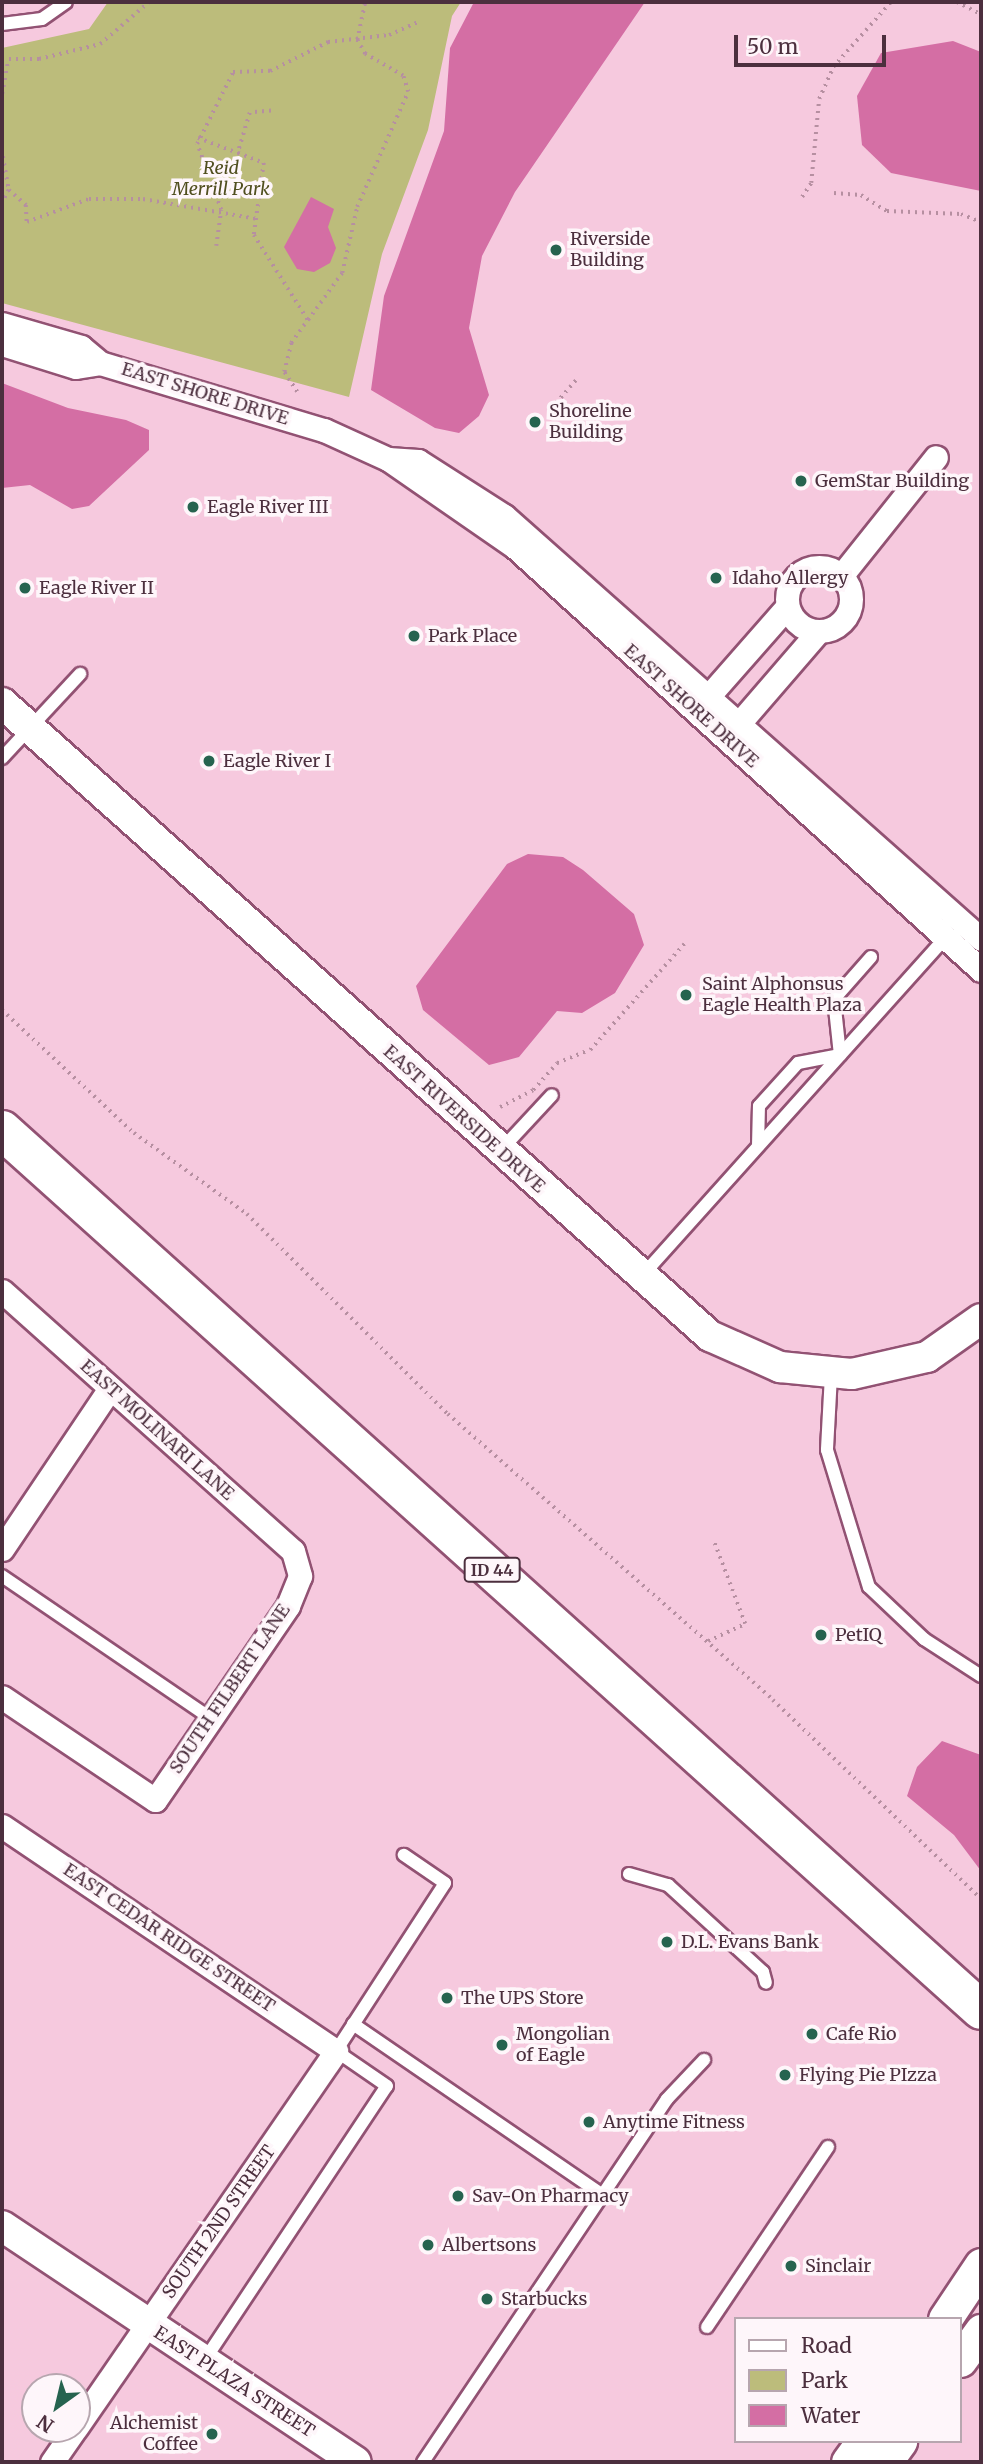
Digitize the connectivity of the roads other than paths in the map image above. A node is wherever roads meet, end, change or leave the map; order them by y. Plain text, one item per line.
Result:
1 (66, 2) edge
2 (2, 24) edge
3 (2, 324) edge
4 (2, 344) edge
5 (100, 363) junction
6 (936, 457) dead end
7 (841, 576) junction
8 (787, 607) junction
9 (818, 632) junction
10 (80, 674) dead end
11 (2, 703) edge
12 (702, 703) junction
13 (29, 728) junction
14 (732, 730) junction
15 (2, 758) edge
16 (953, 928) junction
17 (981, 939) edge
18 (871, 957) dead end
19 (981, 970) edge
20 (840, 1055) junction
21 (552, 1094) dead end
22 (2, 1130) edge
23 (758, 1146) junction
24 (500, 1151) junction
25 (640, 1277) junction
26 (2, 1291) edge
27 (978, 1326) edge
28 (831, 1375) junction
29 (110, 1388) junction
30 (2, 1549) edge
31 (2, 1576) edge
32 (300, 1576) joint
33 (981, 1676) edge
34 (2, 1698) edge
35 (210, 1718) junction
36 (2, 1826) edge
37 (404, 1855) dead end
38 (629, 1874) dead end
39 (766, 1983) dead end
40 (981, 2010) edge
41 (353, 2024) junction
42 (335, 2051) junction
43 (704, 2060) dead end
44 (828, 2147) dead end
45 (603, 2195) junction
46 (2, 2225) edge
47 (981, 2264) edge
48 (946, 2317) edge
49 (147, 2325) junction
50 (707, 2327) dead end
51 (981, 2331) edge
52 (962, 2357) edge
53 (204, 2362) junction
54 (91, 2406) edge
55 (65, 2443) edge
56 (887, 2450) edge
57 (52, 2462) edge
58 (356, 2462) edge
59 (423, 2462) edge
60 (848, 2462) edge

1 - 2 lane
3 - 5 street, EAST SHORE DRIVE
4 - 5 street, EAST SHORE DRIVE
5 - 12 street, EAST SHORE DRIVE
6 - 7 street
7 - 8 street
7 - 9 street
8 - 9 street
8 - 12 street
9 - 14 street
10 - 13 lane
11 - 13 street, EAST RIVERSIDE DRIVE
12 - 14 street, EAST SHORE DRIVE
13 - 15 lane
13 - 24 street, EAST RIVERSIDE DRIVE
14 - 16 street, EAST SHORE DRIVE
16 - 17 street, EAST SHORE DRIVE
16 - 19 street, EAST SHORE DRIVE
16 - 20 lane
18 - 20 lane
20 - 23 lane
20 - 23 lane
21 - 24 lane
22 - 40 highway, ID 44
23 - 25 lane
24 - 25 street, EAST RIVERSIDE DRIVE
25 - 28 street, EAST RIVERSIDE DRIVE
26 - 29 street, EAST MOLINARI LANE
27 - 28 street, EAST RIVERSIDE DRIVE
28 - 33 lane
29 - 30 street
29 - 32 street, EAST MOLINARI LANE
31 - 35 lane
32 - 35 street, SOUTH FILBERT LANE
34 - 35 street, SOUTH FILBERT LANE
36 - 42 street, EAST CEDAR RIDGE STREET
37 - 41 lane
38 - 39 lane
41 - 42 lane
41 - 45 lane
42 - 49 street, SOUTH 2ND STREET
42 - 53 lane
43 - 45 lane
44 - 50 lane
45 - 59 lane
46 - 49 street, EAST PLAZA STREET
47 - 48 main road
49 - 53 street, EAST PLAZA STREET
49 - 54 street, SOUTH 2ND STREET
51 - 52 main road
53 - 58 street, EAST PLAZA STREET
55 - 57 street, SOUTH 2ND STREET
56 - 60 main road

